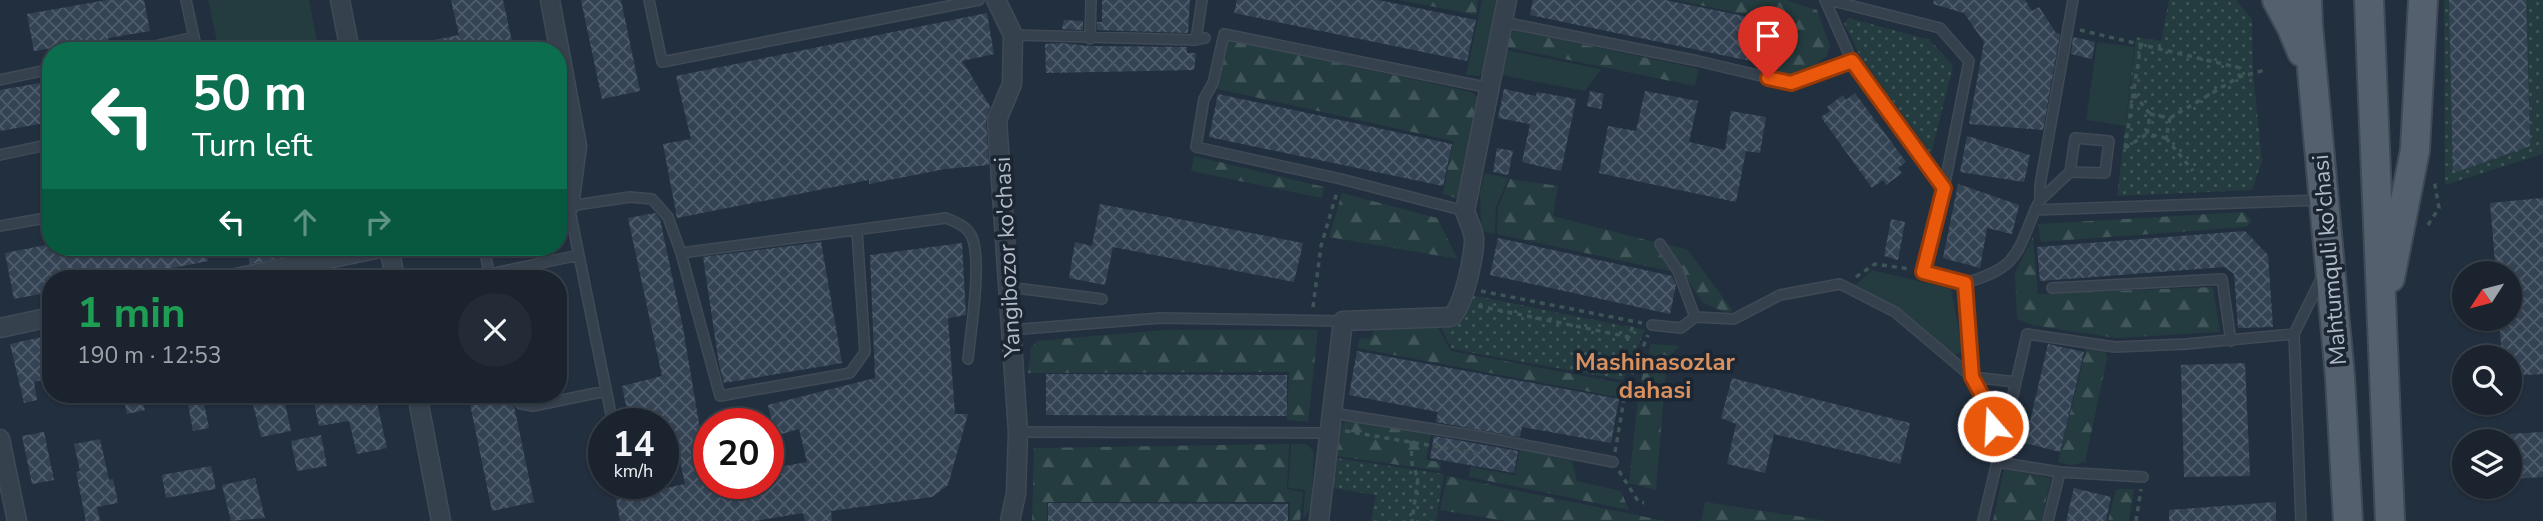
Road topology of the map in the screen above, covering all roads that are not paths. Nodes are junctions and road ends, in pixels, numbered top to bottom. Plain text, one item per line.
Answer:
1 (186, 0) edge
2 (340, 0) edge
3 (550, 0) edge
4 (649, 0) edge
5 (978, 0) edge
6 (996, 0) edge
7 (1091, 0) edge
8 (1202, 0) edge
9 (1507, 0) edge
10 (1827, 0) edge
11 (2073, 0) edge
12 (2277, 0) edge
13 (2307, 0) edge
14 (2368, 0) edge
15 (2423, 0) edge
16 (1503, 22) junction
17 (1013, 35) junction
18 (194, 37) junction
19 (1090, 39) junction
20 (172, 42) edge
21 (195, 42) edge
22 (348, 42) edge
23 (557, 42) edge
24 (1852, 61) junction
25 (42, 71) edge
26 (0, 80) edge
27 (1490, 88) junction
28 (2314, 91) junction
29 (567, 97) edge
30 (42, 146) edge
31 (0, 155) edge
32 (2070, 172) junction
33 (1944, 188) junction
34 (567, 194) edge
35 (2324, 199) junction
36 (2040, 200) junction
37 (567, 208) edge
38 (2035, 210) junction
39 (1465, 211) junction
40 (567, 217) edge
41 (42, 219) edge
42 (0, 226) edge
43 (857, 230) junction
44 (1660, 244) dead end
45 (681, 253) junction
46 (579, 255) junction
47 (351, 256) edge
48 (2330, 261) junction
49 (295, 270) edge
50 (515, 270) edge
51 (1965, 283) junction
52 (1008, 287) junction
53 (2052, 288) dead end
54 (1102, 299) dead end
55 (1695, 317) junction
56 (42, 319) edge
57 (1343, 321) junction
58 (2380, 325) junction
59 (1653, 326) road end
60 (0, 328) edge
61 (1010, 330) junction
62 (2294, 334) junction
63 (2231, 341) junction
64 (968, 359) dead end
65 (1972, 377) junction
66 (2016, 382) junction
67 (607, 391) junction
68 (567, 399) edge
69 (419, 403) edge
70 (520, 403) edge
71 (548, 403) edge
72 (610, 408) edge
73 (1330, 425) junction
74 (1018, 432) junction
75 (0, 439) edge
76 (1613, 462) road end
77 (1997, 462) junction
78 (2060, 472) junction
79 (2143, 477) road end
80 (17, 521) edge
81 (440, 521) edge
82 (1010, 521) edge
83 (1320, 521) edge
84 (1983, 521) edge
85 (2048, 521) edge
86 (2301, 521) edge
87 (2348, 521) edge
88 (2390, 521) edge

1 - 18 lane
2 - 22 street
3 - 23 street
4 - 5 lane
6 - 17 street, Yangibozor ko'chasi
7 - 19 lane
8 - 19 lane
9 - 16 street
10 - 24 lane
10 - 33 lane
11 - 36 lane
12 - 28 main road
13 - 28 main road, Mahtumquli ko'chasi
14 - 58 main road, Mahtumquli ko'chasi
15 - 58 main road
16 - 24 lane
16 - 27 street
17 - 19 lane
17 - 52 street, Yangibozor ko'chasi
18 - 20 lane
18 - 21 lane
24 - 33 lane
25 - 26 lane
27 - 39 street
27 - 39 lane
28 - 35 main road, Mahtumquli ko'chasi
29 - 34 street
30 - 31 lane
32 - 32 lane
32 - 36 lane
33 - 51 lane
35 - 38 lane
35 - 48 main road, Mahtumquli ko'chasi
36 - 38 lane
37 - 45 lane
38 - 51 lane
39 - 57 street
40 - 46 lane
41 - 42 lane
43 - 45 lane
43 - 45 lane
43 - 64 lane
44 - 55 lane
46 - 50 lane
46 - 67 lane
47 - 49 street
48 - 62 lane
48 - 87 main road, Mahtumquli ko'chasi
51 - 65 lane
52 - 54 lane
52 - 61 street, Yangibozor ko'chasi
53 - 63 lane
55 - 59 lane
55 - 65 lane
56 - 60 street
57 - 61 lane
57 - 73 street
58 - 88 main road, Mahtumquli ko'chasi
61 - 74 street, Yangibozor ko'chasi
62 - 63 lane
62 - 86 lane
63 - 66 lane
65 - 66 lane
65 - 77 lane
66 - 77 lane
67 - 68 lane
67 - 72 lane
69 - 81 street
70 - 71 lane
73 - 74 lane
73 - 76 lane
73 - 83 street
74 - 82 street, Yangibozor ko'chasi
75 - 80 street
77 - 78 lane
77 - 84 lane
78 - 79 lane
78 - 85 lane

